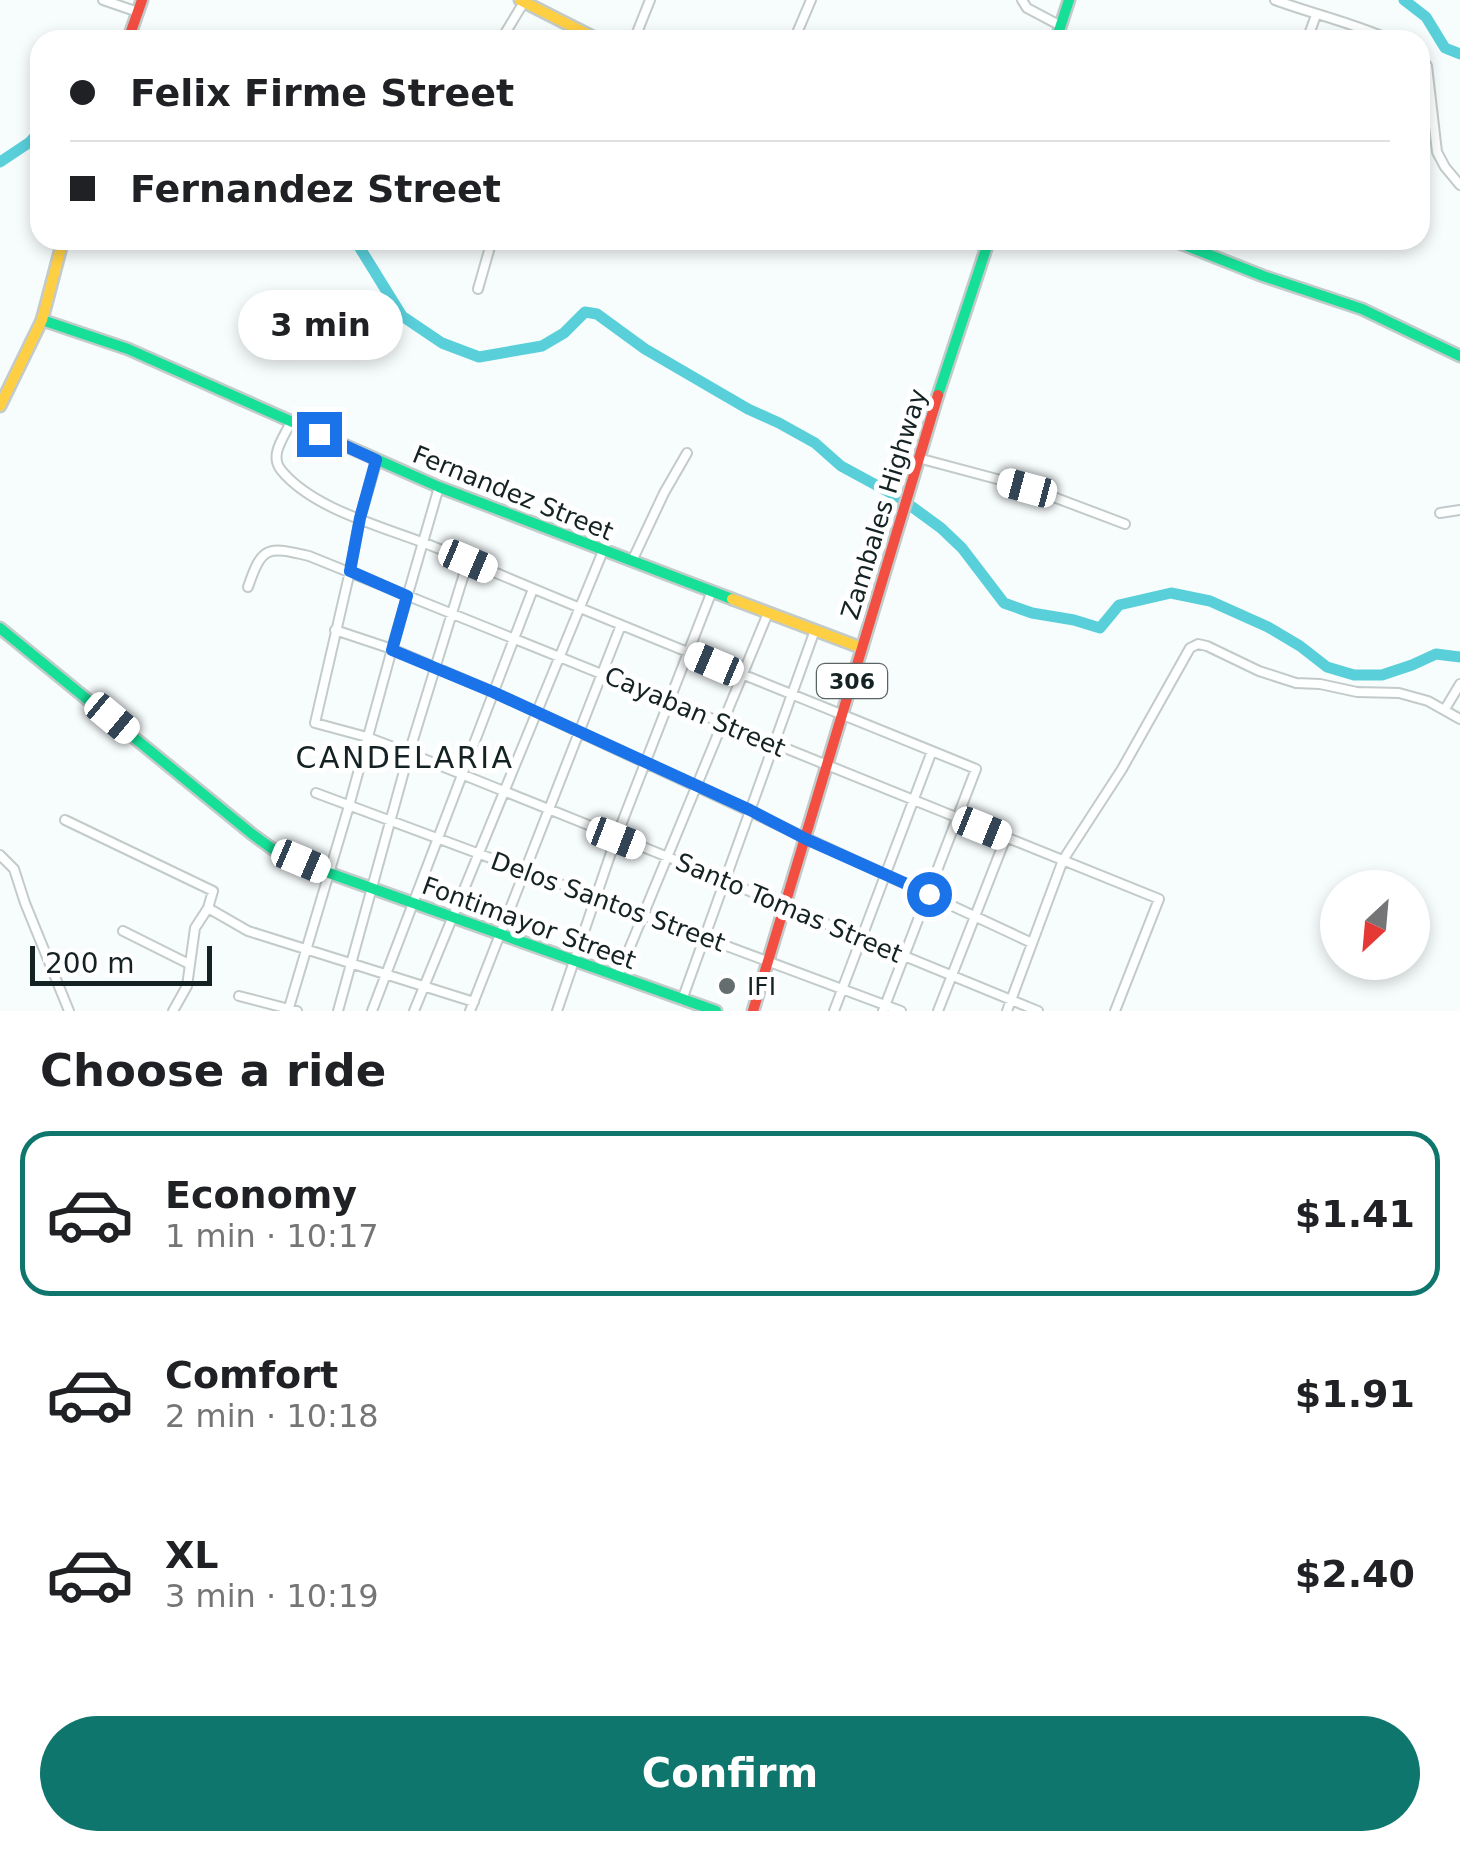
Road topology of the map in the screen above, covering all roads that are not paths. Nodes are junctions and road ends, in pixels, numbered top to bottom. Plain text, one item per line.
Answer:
1 (103, 0) edge
2 (650, 0) edge
3 (810, 0) edge
4 (1022, 0) edge
5 (1069, 0) edge
6 (1275, 0) edge
7 (522, 1) edge
8 (140, 6) edge
9 (1316, 15) junction
10 (571, 26) junction
11 (1061, 26) junction
12 (132, 30) edge
13 (506, 30) edge
14 (570, 30) edge
15 (579, 30) edge
16 (638, 30) edge
17 (798, 30) edge
18 (1060, 30) edge
19 (1311, 30) edge
20 (1368, 30) edge
21 (1430, 92) edge
22 (1460, 185) edge
23 (60, 250) edge
24 (489, 250) edge
25 (986, 250) edge
26 (1197, 250) edge
27 (478, 289) dead end
28 (42, 320) junction
29 (1460, 356) edge
30 (4, 388) edge
31 (0, 406) edge
32 (290, 422) junction
33 (687, 453) dead end
34 (918, 458) junction
35 (376, 460) junction
36 (439, 487) junction
37 (1460, 510) edge
38 (1440, 514) dead end
39 (360, 518) junction
40 (1124, 524) dead end
41 (424, 542) junction
42 (603, 551) junction
43 (468, 561) junction
44 (632, 562) junction
45 (350, 571) junction
46 (248, 587) dead end
47 (533, 589) junction
48 (712, 591) junction
49 (407, 596) junction
50 (580, 608) junction
51 (768, 613) junction
52 (451, 614) junction
53 (621, 625) junction
54 (0, 628) edge
55 (336, 630) junction
56 (815, 630) junction
57 (514, 638) junction
58 (862, 648) junction
59 (392, 650) junction
60 (687, 652) junction
61 (560, 656) junction
62 (435, 667) junction
63 (601, 672) junction
64 (742, 675) junction
65 (1460, 684) edge
66 (493, 692) junction
67 (792, 695) junction
68 (668, 700) junction
69 (1445, 709) junction
70 (537, 714) junction
71 (842, 716) junction
72 (1460, 719) edge
73 (722, 724) junction
74 (578, 733) junction
75 (368, 737) junction
76 (774, 744) junction
77 (932, 751) junction
78 (409, 753) junction
79 (645, 764) junction
80 (827, 766) junction
81 (462, 775) junction
82 (696, 787) junction
83 (505, 792) junction
84 (316, 793) dead end
85 (914, 800) junction
86 (350, 806) junction
87 (548, 810) junction
88 (750, 810) junction
89 (958, 818) junction
90 (65, 820) dead end
91 (391, 821) junction
92 (616, 838) junction
93 (1006, 838) junction
94 (438, 839) junction
95 (806, 839) junction
96 (478, 854) junction
97 (0, 855) edge
98 (666, 857) junction
99 (1064, 860) junction
100 (523, 871) junction
101 (328, 873) junction
102 (886, 874) junction
103 (725, 880) junction
104 (371, 888) junction
105 (929, 894) junction
106 (596, 897) junction
107 (413, 904) junction
108 (785, 907) junction
109 (208, 908) junction
110 (642, 914) junction
111 (976, 916) junction
112 (452, 918) junction
113 (124, 930) dead end
114 (499, 935) junction
115 (705, 937) junction
116 (862, 939) junction
117 (1032, 943) junction
118 (306, 949) junction
119 (905, 957) junction
120 (768, 961) junction
121 (576, 962) junction
122 (189, 964) junction
123 (352, 964) junction
124 (386, 974) junction
125 (618, 976) junction
126 (952, 977) junction
127 (424, 986) junction
128 (842, 989) junction
129 (239, 996) dead end
130 (682, 1000) junction
131 (1010, 1001) junction
132 (472, 1008) edge
133 (884, 1008) edge
134 (291, 1010) edge
135 (69, 1011) edge
136 (173, 1011) edge
137 (338, 1011) edge
138 (372, 1011) edge
139 (414, 1011) edge
140 (557, 1011) edge
141 (716, 1011) edge
142 (752, 1011) edge
143 (834, 1011) edge
144 (901, 1011) edge
145 (938, 1011) edge
146 (1007, 1011) edge
147 (1038, 1011) edge
148 (1115, 1011) edge

1 - 8 street
2 - 16 street
3 - 17 street
4 - 11 street
5 - 11 street
6 - 9 street
7 - 10 street
7 - 13 street
8 - 12 street
9 - 19 street
9 - 20 street
10 - 14 street
10 - 15 street
11 - 18 street
21 - 22 street
23 - 28 street
24 - 27 street
25 - 34 street, Zambales Highway / 306
26 - 29 street
28 - 30 street
28 - 32 street, Fernandez Street
30 - 31 street
32 - 35 street, Fernandez Street
32 - 39 street
33 - 44 street
34 - 40 street
34 - 58 street, Zambales Highway / 306
35 - 36 street, Fernandez Street
35 - 39 street
36 - 41 street
36 - 42 street, Fernandez Street
37 - 38 street
39 - 41 street
39 - 45 street
41 - 43 street
41 - 49 street
42 - 44 street, Fernandez Street
42 - 50 street
43 - 47 street
43 - 52 street
44 - 48 street, Fernandez Street
45 - 46 street, Cayaban Street
45 - 49 street, Cayaban Street
45 - 55 street
47 - 50 street
47 - 57 street
48 - 51 street, Fernandez Street
48 - 60 street
49 - 52 street, Cayaban Street
49 - 59 street
50 - 53 street
50 - 61 street
51 - 56 street, Fernandez Street
51 - 64 street
52 - 57 street, Cayaban Street
52 - 62 street
53 - 60 street
53 - 63 street
54 - 101 street, Fontimayor Street
55 - 59 street
55 - 75 street, Santo Tomas Street
56 - 58 street, Fernandez Street
56 - 67 street
57 - 61 street, Cayaban Street
57 - 66 street
58 - 71 street, Zambales Highway / 306
59 - 62 street
59 - 75 street
60 - 64 street
60 - 68 street
61 - 63 street, Cayaban Street
61 - 70 street
62 - 66 street
62 - 78 street
63 - 68 street, Cayaban Street
63 - 74 street
64 - 67 street
64 - 73 street
65 - 69 street
66 - 70 street
66 - 81 street
67 - 71 street
67 - 76 street
68 - 73 street, Cayaban Street
68 - 79 street
69 - 72 street
69 - 99 street
70 - 74 street
70 - 83 street
71 - 77 street
71 - 80 street, Zambales Highway / 306
73 - 76 street, Cayaban Street
73 - 82 street
74 - 79 street
74 - 87 street
75 - 78 street, Santo Tomas Street
75 - 86 street
76 - 80 street, Cayaban Street
76 - 88 street
77 - 85 street
77 - 89 street
78 - 81 street, Santo Tomas Street
78 - 91 street
79 - 82 street
79 - 92 street
80 - 85 street, Cayaban Street
80 - 95 street, Zambales Highway / 306
81 - 83 street, Santo Tomas Street
81 - 94 street
82 - 88 street
82 - 98 street
83 - 87 street, Santo Tomas Street
83 - 96 street
84 - 86 street, Delos Santos Street
85 - 89 street, Cayaban Street
85 - 102 street
86 - 91 street, Delos Santos Street
86 - 101 street
87 - 92 street, Santo Tomas Street
87 - 100 street
88 - 95 street
88 - 103 street
89 - 93 street, Cayaban Street
89 - 105 street
90 - 109 street
91 - 94 street, Delos Santos Street
91 - 104 street
92 - 98 street, Santo Tomas Street
92 - 106 street
93 - 99 street, Cayaban Street
93 - 111 street
94 - 96 street, Delos Santos Street
94 - 107 street
95 - 102 street
95 - 108 street, Zambales Highway / 306
96 - 100 street, Delos Santos Street
96 - 112 street
97 - 135 street
98 - 103 street, Santo Tomas Street
98 - 110 street
99 - 117 street
99 - 148 street, Cayaban Street
100 - 106 street, Delos Santos Street
100 - 114 street
101 - 104 street, Fontimayor Street
101 - 118 street
102 - 105 street
102 - 116 street
103 - 108 street, Santo Tomas Street
103 - 115 street
104 - 107 street, Fontimayor Street
104 - 123 street
105 - 111 street
105 - 119 street
106 - 110 street, Delos Santos Street
106 - 121 street
107 - 112 street, Fontimayor Street
107 - 124 street
108 - 116 street, Santo Tomas Street
108 - 120 street, Zambales Highway / 306
109 - 118 street
109 - 122 street
110 - 115 street, Delos Santos Street
110 - 125 street
111 - 117 street
111 - 126 street
112 - 114 street, Fontimayor Street
112 - 127 street
113 - 122 street
114 - 121 street, Fontimayor Street
114 - 132 street
115 - 120 street, Delos Santos Street
115 - 130 street
116 - 119 street, Santo Tomas Street
116 - 128 street
117 - 131 street
118 - 123 street
118 - 134 street
119 - 126 street, Santo Tomas Street
119 - 133 street
120 - 128 street, Delos Santos Street
120 - 142 street, Zambales Highway / 306
121 - 125 street, Fontimayor Street
121 - 140 street
122 - 136 street
123 - 124 street
123 - 137 street
124 - 127 street
124 - 138 street
125 - 130 street, Fontimayor Street
126 - 131 street, Santo Tomas Street
126 - 145 street
127 - 132 street
127 - 139 street
128 - 133 street, Delos Santos Street
128 - 143 street
129 - 134 street
130 - 141 street, Fontimayor Street
131 - 146 street
131 - 147 street, Santo Tomas Street
133 - 144 street, Delos Santos Street

